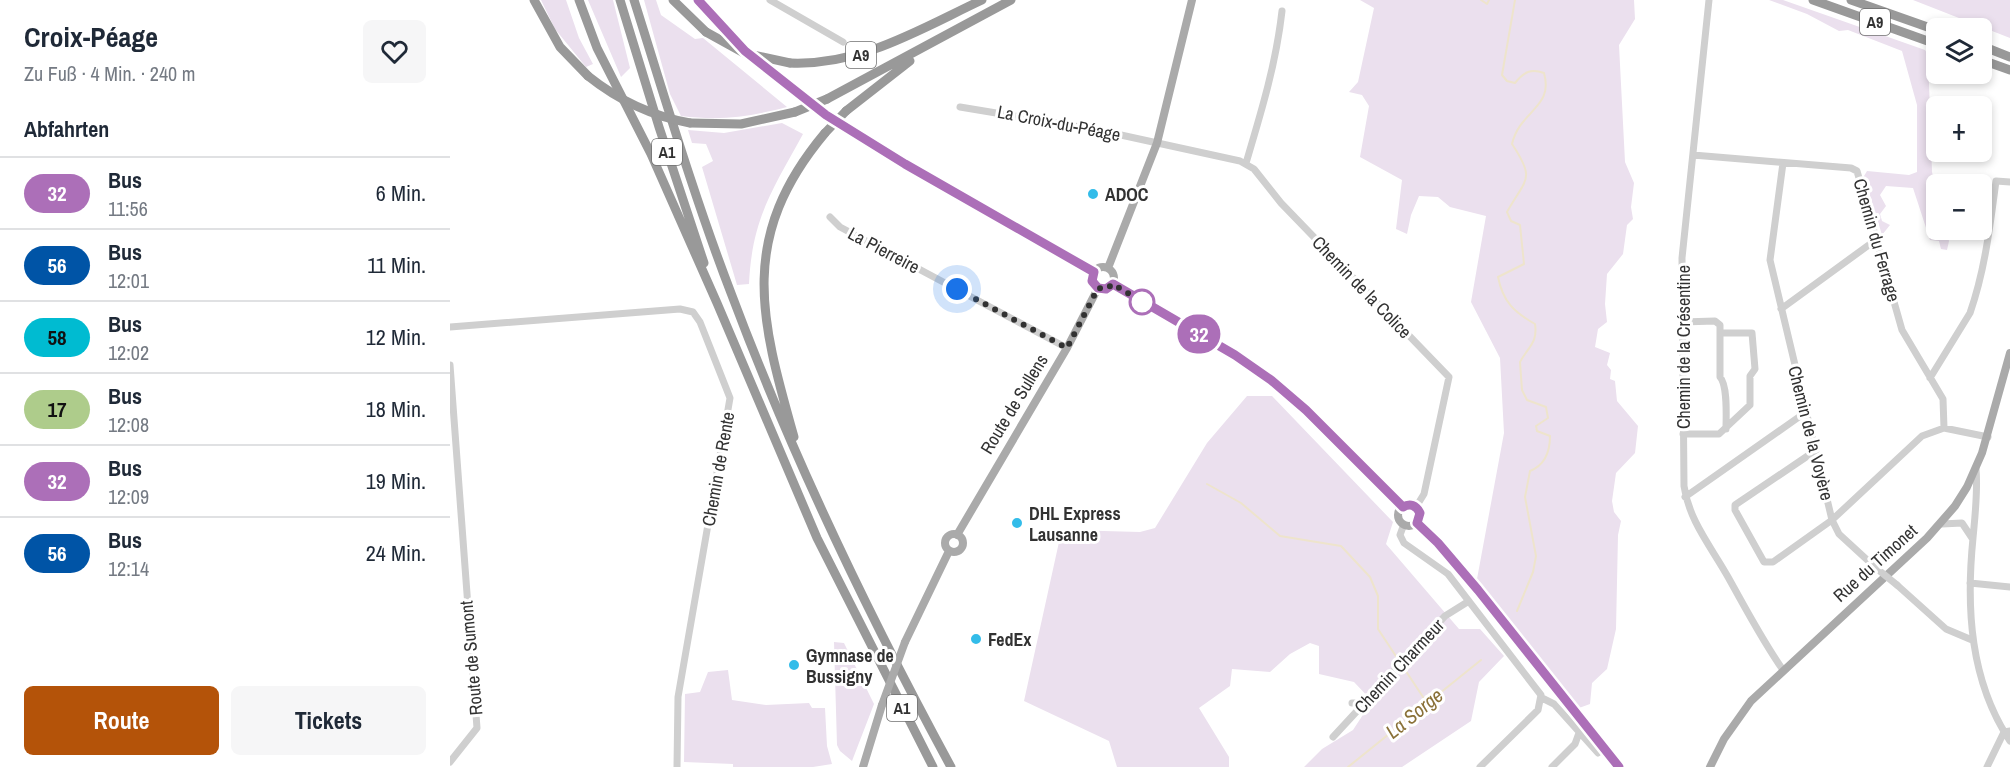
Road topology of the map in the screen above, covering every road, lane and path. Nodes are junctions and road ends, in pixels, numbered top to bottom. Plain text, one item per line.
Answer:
1 (534, 0) edge
2 (579, 0) edge
3 (620, 0) edge
4 (634, 0) edge
5 (673, 0) edge
6 (698, 0) edge
7 (770, 0) edge
8 (982, 0) edge
9 (1011, 0) edge
10 (1192, 0) edge
11 (1709, 0) edge
12 (1813, 0) edge
13 (1851, 0) edge
14 (1282, 11) dead end
15 (1926, 26) edge
16 (951, 32) junction
17 (1926, 40) edge
18 (843, 42) dead end
19 (1992, 50) edge
20 (2010, 57) edge
21 (1992, 64) edge
22 (2010, 70) edge
23 (960, 107) dead end
24 (1157, 143) junction
25 (1693, 155) junction
26 (1782, 163) junction
27 (1246, 164) junction
28 (2010, 182) edge
29 (830, 218) dead end
30 (1877, 239) junction
31 (1108, 268) junction
32 (1094, 272) junction
33 (1113, 284) junction
34 (1098, 288) junction
35 (717, 303) junction
36 (1781, 309) junction
37 (1682, 322) junction
38 (450, 327) edge
39 (1720, 333) junction
40 (1067, 348) junction
41 (2010, 353) edge
42 (450, 365) edge
43 (1930, 378) junction
44 (1806, 412) junction
45 (1944, 428) junction
46 (1726, 429) junction
47 (1683, 434) junction
48 (1988, 437) junction
49 (1815, 454) junction
50 (803, 468) junction
51 (1976, 469) junction
52 (1685, 497) junction
53 (1403, 507) junction
54 (1416, 507) junction
55 (1832, 520) junction
56 (1417, 523) junction
57 (1404, 524) junction
58 (1942, 524) junction
59 (957, 535) junction
60 (1972, 538) junction
61 (949, 550) junction
62 (1970, 583) junction
63 (2010, 587) edge
64 (1469, 600) junction
65 (1972, 640) junction
66 (1783, 670) junction
67 (1542, 698) junction
68 (1352, 703) dead end
69 (1365, 703) junction
70 (2007, 732) edge
71 (1579, 733) junction
72 (1333, 737) dead end
73 (2010, 741) edge
74 (1602, 753) junction
75 (450, 762) edge
76 (677, 767) edge
77 (863, 767) edge
78 (933, 767) edge
79 (951, 767) edge
80 (1480, 767) edge
81 (1552, 767) edge
82 (1617, 767) edge
83 (1710, 767) edge
84 (1987, 767) edge

1 - 16 highway, A9, bridge
2 - 35 highway
3 - 35 highway, A1
4 - 50 highway, A1
5 - 8 highway, A9, bridge
6 - 32 main road
7 - 18 street
9 - 16 highway, A9
10 - 24 main road
11 - 25 street, Chemin de la Crésentine
12 - 17 highway, A9
13 - 15 highway, A9
14 - 27 street
16 - 50 highway, bridge
19 - 20 highway
21 - 22 highway
23 - 24 street, La Croix-du-Péage
24 - 27 street
24 - 31 main road
25 - 26 street, Chemin du Ferrage
25 - 37 street, Chemin de la Crésentine
26 - 30 street, Chemin du Ferrage
26 - 36 street, Chemin de la Voyère
27 - 54 street, Chemin de la Colice
28 - 43 street
29 - 40 street, La Pierreire
30 - 36 street
30 - 43 street, Chemin du Ferrage
31 - 32 main road
31 - 33 main road
32 - 34 main road
33 - 34 main road
33 - 53 main road
34 - 40 main road, Route de Sullens
35 - 78 highway, A1
36 - 44 street, Chemin de la Voyère
37 - 39 street
37 - 47 street, Chemin de la Crésentine
38 - 76 street, Chemin de Rente
39 - 46 street
39 - 46 street
40 - 59 main road, Route de Sullens
41 - 48 main road, Rue du Timonet
42 - 75 street, Route de Sumont
43 - 45 street, Chemin du Ferrage
44 - 49 street, Chemin de la Voyère
44 - 52 street
45 - 48 street
45 - 55 street
46 - 47 street
47 - 52 street, Chemin de la Crésentine
48 - 51 main road, Rue du Timonet
49 - 55 street, Chemin de la Voyère
49 - 55 street
50 - 79 highway, A1
51 - 58 main road, Rue du Timonet
51 - 60 street
52 - 66 street, Chemin de la Crésentine
53 - 54 main road
53 - 57 main road
54 - 56 main road
55 - 65 street, Chemin de la Voyère, bridge
56 - 57 main road
56 - 74 main road
57 - 64 street
58 - 60 street
58 - 66 main road, Rue du Timonet
59 - 61 main road
59 - 61 main road
60 - 62 street
61 - 77 main road, bridge
62 - 63 street
62 - 65 street
64 - 67 street
64 - 69 street, Chemin Charmeur
65 - 70 street
66 - 83 main road, Rue du Timonet
67 - 71 street
67 - 80 street
68 - 69 street
69 - 72 street, Chemin Charmeur
70 - 73 street
70 - 84 street
71 - 74 street
71 - 81 street
74 - 82 main road

